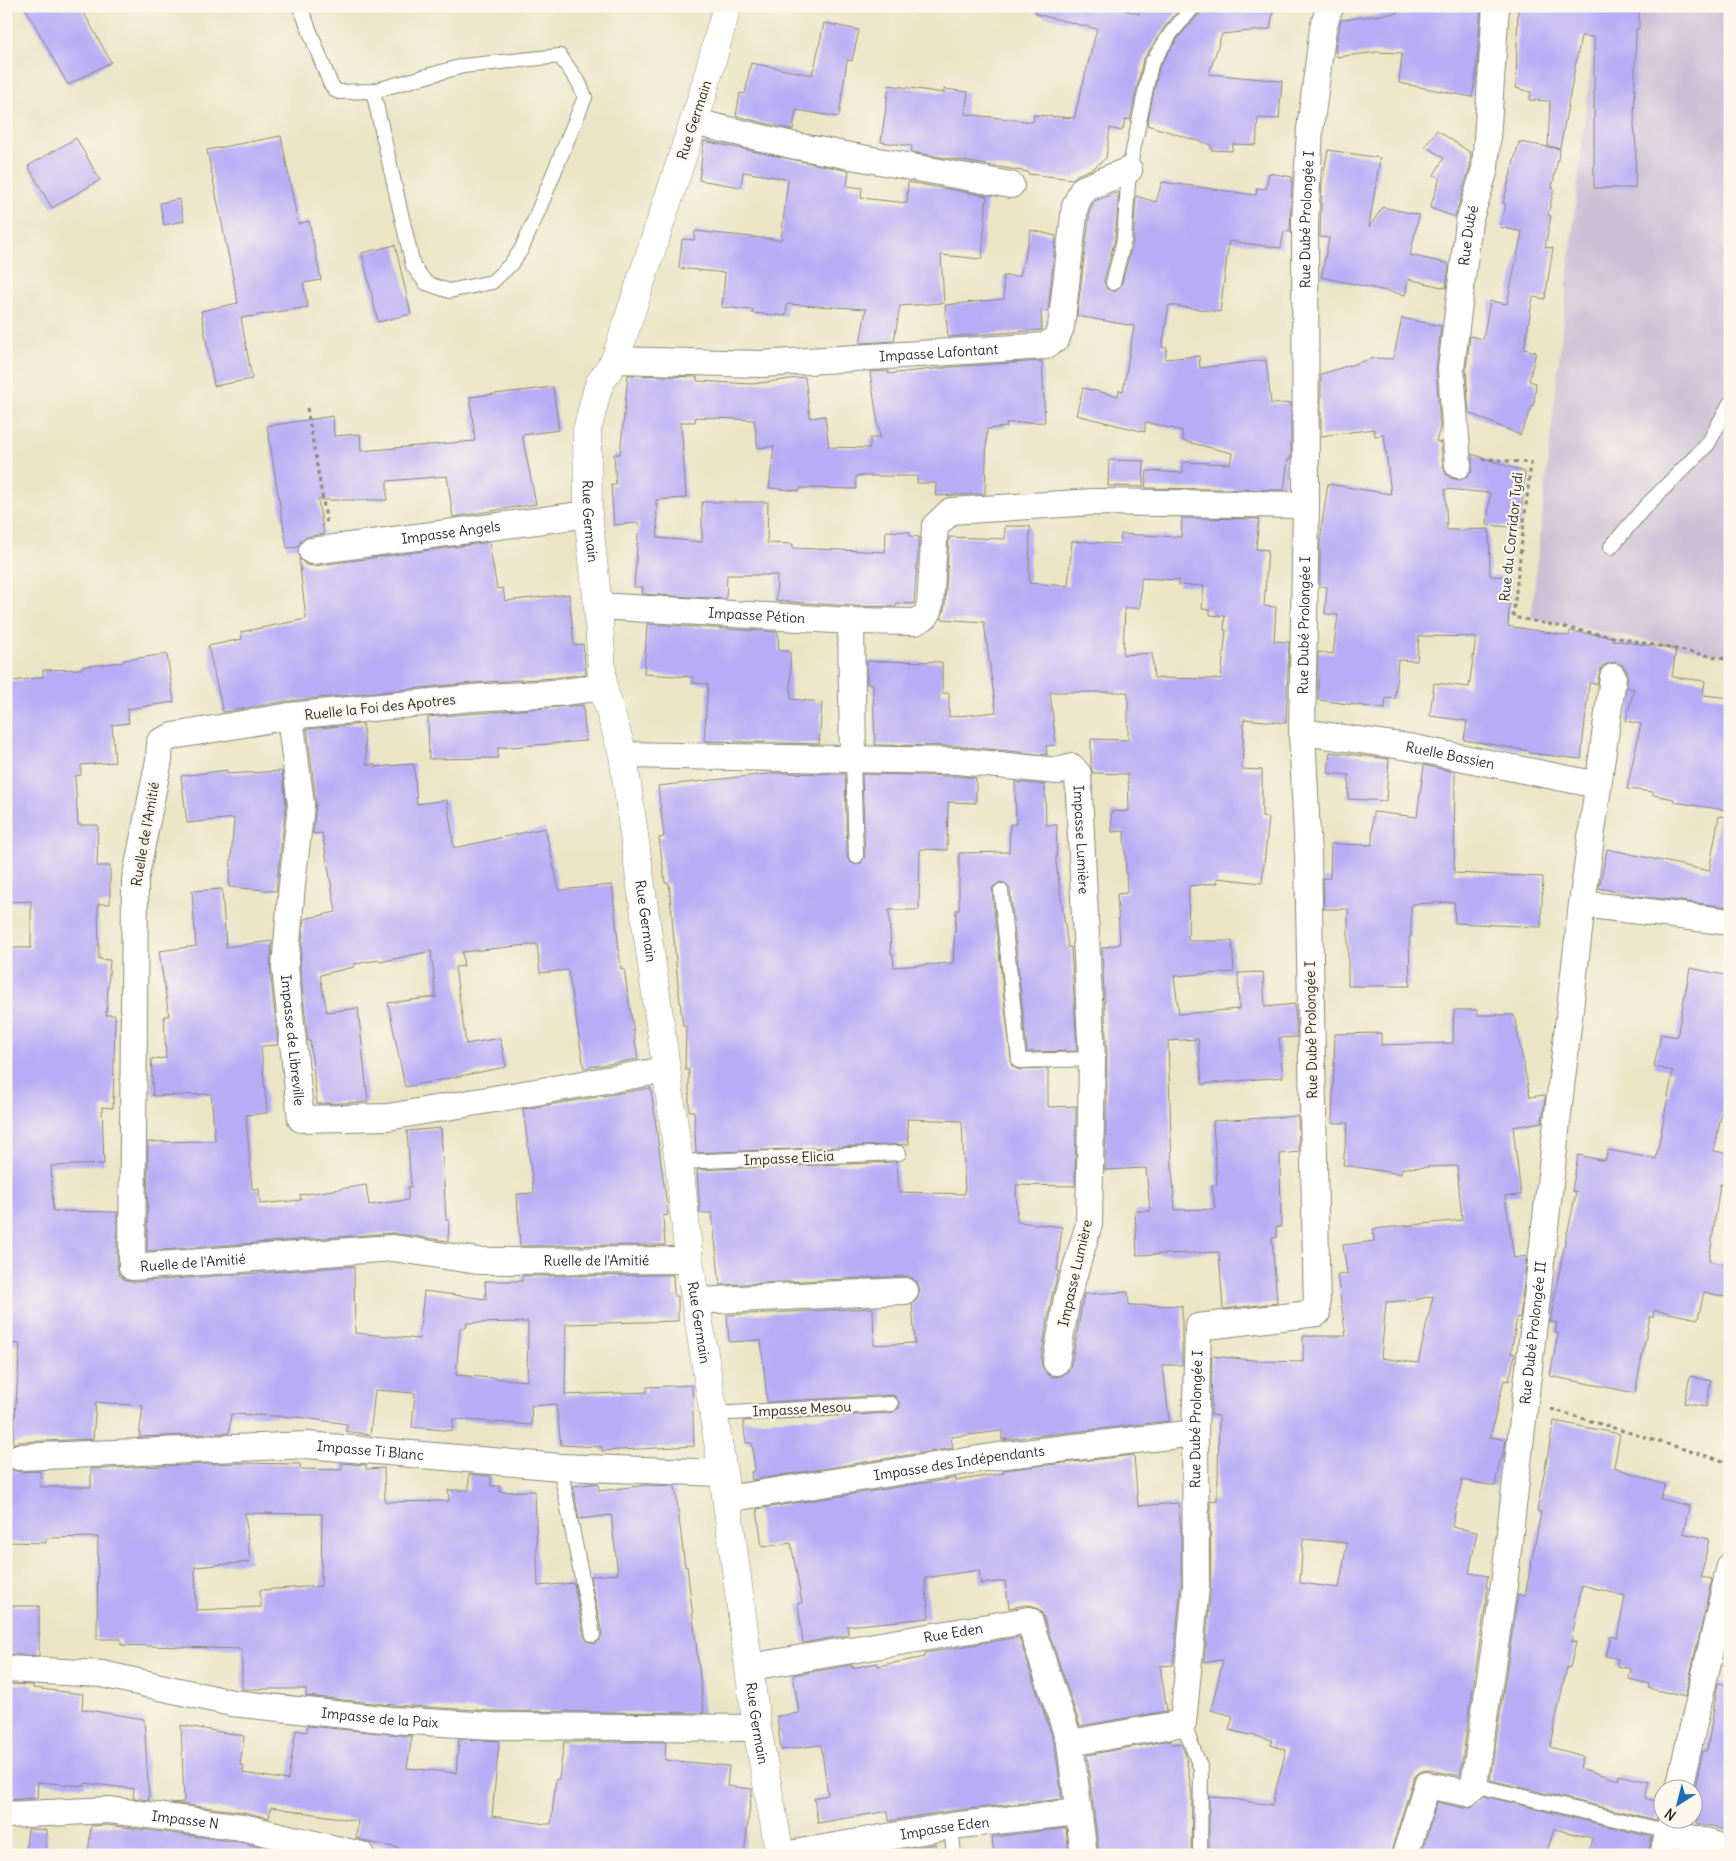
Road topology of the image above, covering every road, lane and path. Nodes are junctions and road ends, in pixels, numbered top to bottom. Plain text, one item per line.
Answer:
1 (300, 6) edge
2 (727, 6) edge
3 (1194, 6) edge
4 (1332, 6) edge
5 (1496, 6) edge
6 (373, 91) junction
7 (694, 122) junction
8 (1129, 170) junction
9 (1011, 185) dead end
10 (1113, 283) dead end
11 (614, 360) junction
12 (1730, 403) edge
13 (307, 408) dead end
14 (1458, 465) joint
15 (1306, 505) junction
16 (588, 514) junction
17 (1610, 547) dead end
18 (322, 549) joint
19 (598, 606) junction
20 (851, 620) junction
21 (1730, 660) edge
22 (1613, 676) dead end
23 (603, 687) junction
24 (290, 716) junction
25 (1302, 732) junction
26 (160, 742) joint
27 (623, 756) junction
28 (853, 760) junction
29 (1598, 785) junction
30 (856, 856) dead end
31 (1001, 892) dead end
32 (1582, 904) junction
33 (1730, 922) edge
34 (1092, 1059) junction
35 (665, 1070) junction
36 (899, 1153) dead end
37 (679, 1162) junction
38 (689, 1260) junction
39 (905, 1291) dead end
40 (696, 1301) junction
41 (1056, 1362) dead end
42 (1524, 1401) junction
43 (891, 1404) dead end
44 (714, 1414) junction
45 (1195, 1433) junction
46 (20, 1457) dead end
47 (1730, 1463) edge
48 (560, 1467) junction
49 (723, 1473) junction
50 (726, 1499) junction
51 (1730, 1566) edge
52 (593, 1635) dead end
53 (750, 1667) junction
54 (6, 1669) edge
55 (1183, 1723) junction
56 (757, 1728) junction
57 (1070, 1743) junction
58 (1681, 1778) edge
59 (1474, 1784) junction
60 (1078, 1812) junction
61 (6, 1815) edge
62 (950, 1826) junction
63 (1668, 1835) edge
64 (1730, 1849) edge
65 (361, 1855) edge
66 (781, 1855) edge
67 (954, 1855) edge
68 (1084, 1855) edge
69 (1200, 1855) edge
70 (1405, 1855) edge

1 - 6 lane
2 - 7 street, Rue Germain
3 - 8 lane
4 - 15 street, Rue Dubé Prolongée I
5 - 14 street, Rue Dubé
6 - 6 lane
7 - 9 street
7 - 11 street, Rue Germain
8 - 10 lane
8 - 11 street, Impasse Lafontant
11 - 16 street, Rue Germain
12 - 17 lane
13 - 18 path
14 - 21 path, Rue du Corridor Tydi
15 - 20 street, Impasse Pétion
15 - 25 street, Rue Dubé Prolongée I
16 - 18 street, Impasse Angels
16 - 19 street, Rue Germain
19 - 20 street, Impasse Pétion
19 - 23 street, Rue Germain
20 - 28 street
22 - 29 street, Rue Dubé Prolongée II
23 - 24 street, Ruelle la Foi des Apotres
23 - 27 street, Rue Germain
24 - 26 street, Ruelle la Foi des Apotres
24 - 35 street, Impasse de Libreville
25 - 29 street, Ruelle Bassien
25 - 45 street, Rue Dubé Prolongée I
26 - 38 street, Ruelle de l'Amitié
27 - 28 street, Impasse Lumière
27 - 35 street, Rue Germain
28 - 30 lane
28 - 34 street, Impasse Lumière
29 - 32 street, Rue Dubé Prolongée II
31 - 34 lane
32 - 33 street
32 - 42 street, Rue Dubé Prolongée II
34 - 41 street, Impasse Lumière
35 - 37 street, Rue Germain
36 - 37 lane, Impasse Elicia
37 - 38 street, Rue Germain
38 - 40 street, Rue Germain
39 - 40 street
40 - 44 street, Rue Germain
42 - 47 path
42 - 59 street, Rue Dubé Prolongée II
43 - 44 lane, Impasse Mesou
44 - 49 street, Rue Germain
45 - 50 street, Impasse des Indépendants
45 - 55 street, Rue Dubé Prolongée I
46 - 48 street, Impasse Ti Blanc
48 - 49 street, Impasse Ti Blanc
48 - 52 lane
49 - 50 street, Rue Germain
50 - 53 street, Rue Germain
51 - 58 street
53 - 56 street, Rue Germain
53 - 57 street, Rue Eden
54 - 56 street, Impasse de la Paix
55 - 57 street
55 - 69 lane
56 - 66 street, Rue Germain
57 - 60 street
59 - 63 lane
59 - 70 street
60 - 62 street, Impasse Eden
60 - 68 street
61 - 65 street, Impasse N
62 - 66 street, Impasse Eden
62 - 67 lane
63 - 64 street

